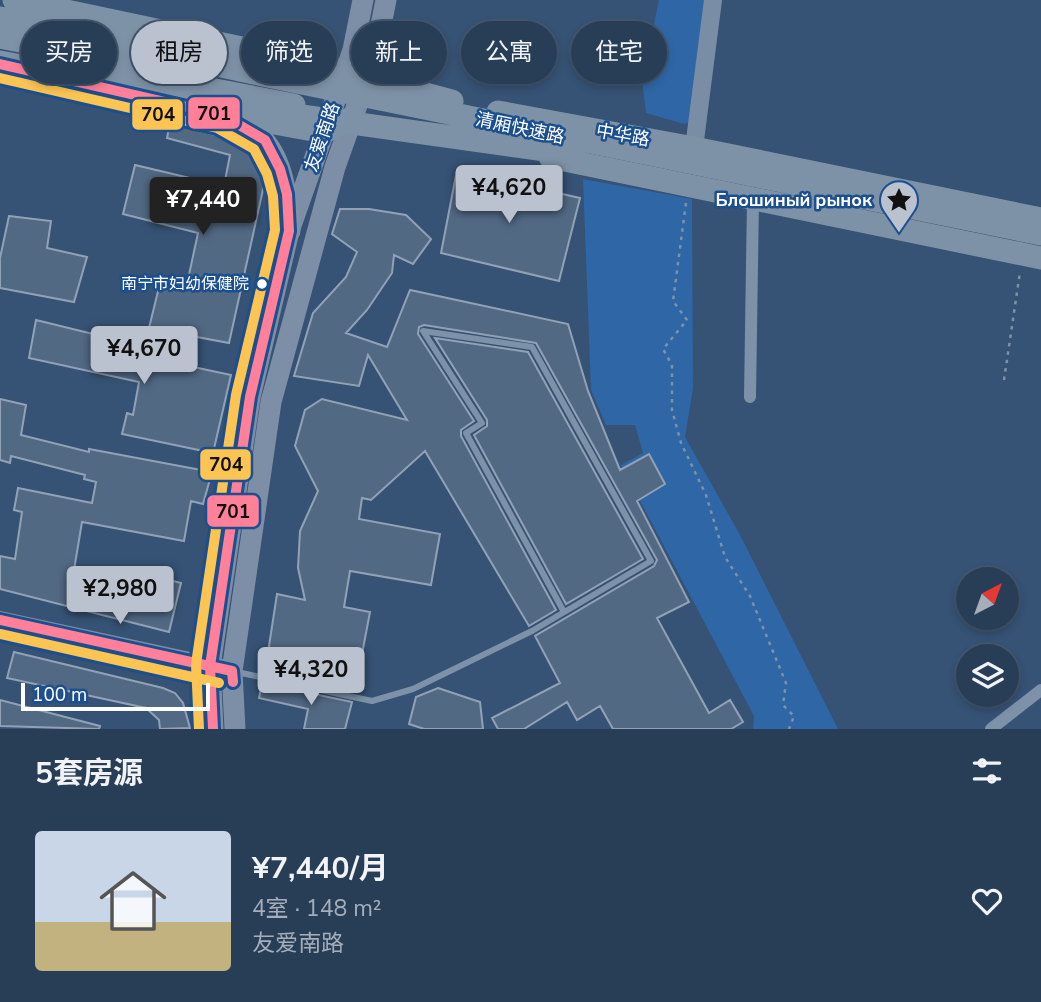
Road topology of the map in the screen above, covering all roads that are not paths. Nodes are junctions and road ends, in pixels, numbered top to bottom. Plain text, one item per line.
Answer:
1 (14, 0) edge
2 (59, 0) edge
3 (363, 0) edge
4 (386, 0) edge
5 (713, 0) edge
6 (0, 7) edge
7 (0, 18) edge
8 (0, 37) edge
9 (0, 48) edge
10 (349, 61) junction
11 (0, 63) edge
12 (352, 86) junction
13 (222, 115) junction
14 (336, 120) junction
15 (694, 148) junction
16 (593, 150) junction
17 (753, 199) junction
18 (1041, 219) edge
19 (289, 231) junction
20 (1041, 234) edge
21 (1035, 254) edge
22 (750, 397) dead end
23 (564, 612) junction
24 (0, 620) edge
25 (210, 666) junction
26 (232, 671) junction
27 (1041, 690) edge
28 (213, 729) edge
29 (235, 729) edge
30 (991, 729) edge

1 - 16 highway, bridge
2 - 10 highway
3 - 10 main road, 友爱南路
4 - 12 main road, 友爱南路
5 - 15 street
6 - 12 highway, 中华路
7 - 16 highway, 清厢快速路, bridge
8 - 16 highway, 清厢快速路, bridge
9 - 14 highway, 中华路
10 - 12 main road, 友爱南路
11 - 13 highway
11 - 16 highway, bridge
12 - 14 main road, 友爱南路
12 - 15 highway, 中华路
13 - 14 highway
13 - 19 highway
14 - 17 highway, 中华路
14 - 19 main road, 友爱南路
14 - 26 main road, 友爱南路
15 - 18 highway, 中华路
16 - 20 highway, 清厢快速路, bridge
16 - 21 highway, 清厢快速路
17 - 21 highway, 中华路
17 - 22 street
19 - 25 main road, 友爱南路
23 - 23 lane
23 - 26 lane
24 - 25 street
25 - 26 street
25 - 28 main road, 友爱南路
26 - 29 main road, 友爱南路
27 - 30 street

